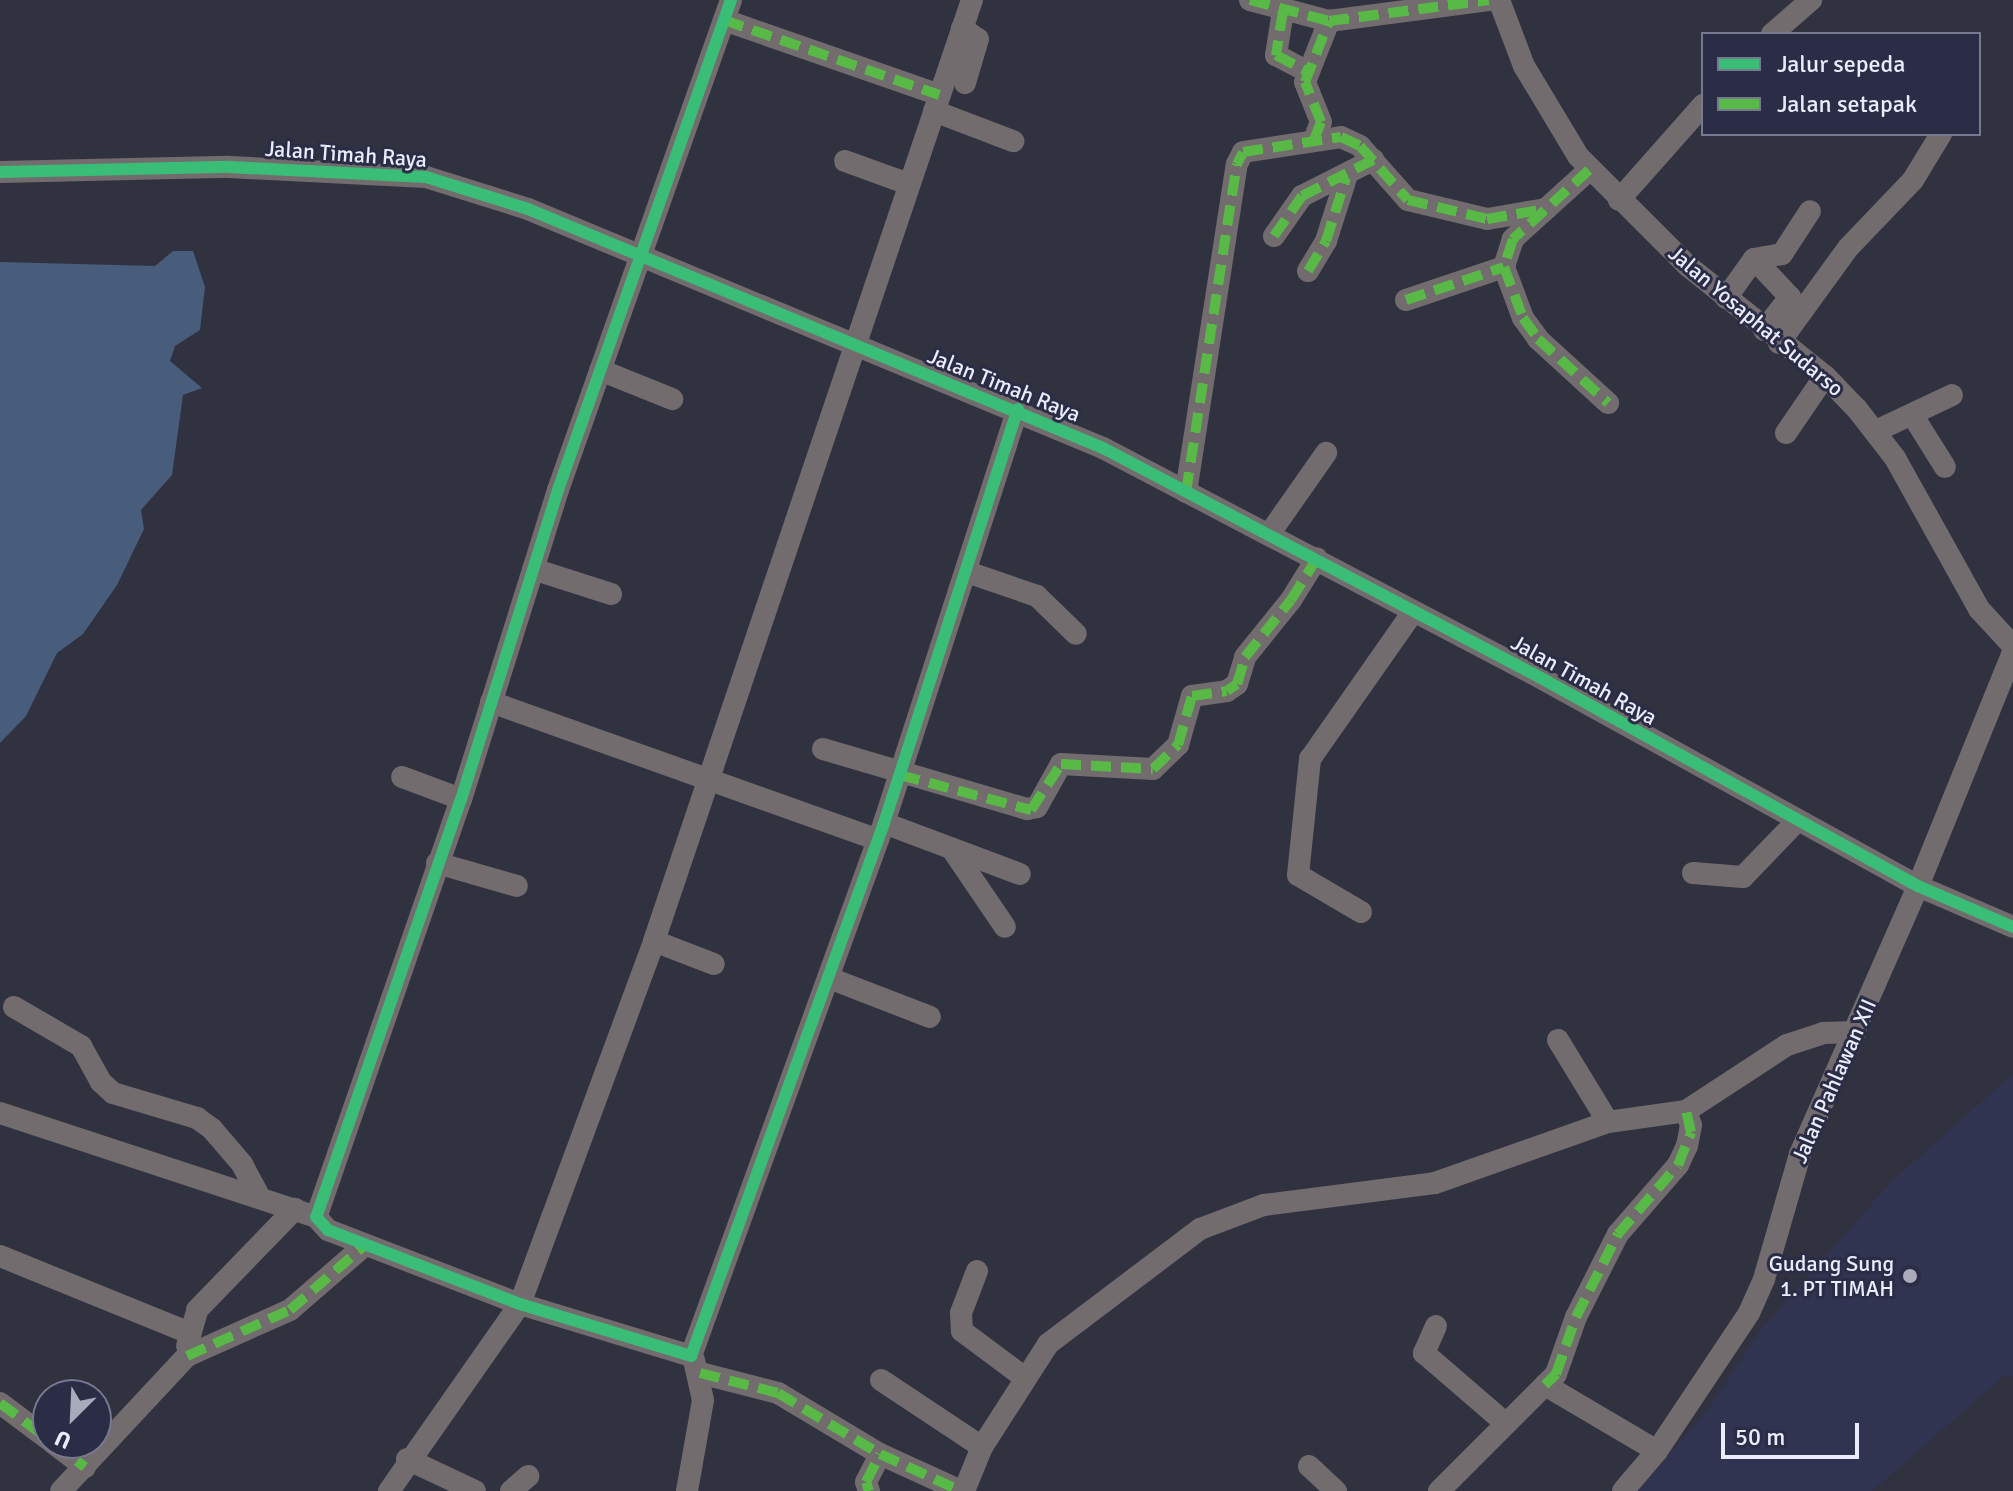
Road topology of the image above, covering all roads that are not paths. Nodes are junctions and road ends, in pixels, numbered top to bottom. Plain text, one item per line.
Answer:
1 (972, 0) edge
2 (1250, 0) edge
3 (1489, 0) edge
4 (1499, 0) edge
5 (1806, 1) edge
6 (728, 10) edge
7 (1283, 11) junction
8 (1329, 21) junction
9 (962, 28) junction
10 (1774, 32) edge
11 (1308, 72) junction
12 (965, 83) dead end
13 (936, 103) junction
14 (1701, 107) edge
15 (1940, 136) edge
16 (1314, 140) junction
17 (1013, 141) dead end
18 (1373, 160) junction
19 (845, 161) dead end
20 (1589, 170) junction
21 (0, 172) edge
22 (1346, 178) junction
23 (909, 184) junction
24 (1619, 200) junction
25 (1546, 209) junction
26 (1810, 211) dead end
27 (1274, 236) dead end
28 (640, 259) junction
29 (1754, 259) junction
30 (1504, 267) junction
31 (1308, 271) dead end
32 (1726, 298) junction
33 (1406, 300) dead end
34 (1772, 337) junction
35 (854, 348) junction
36 (600, 370) junction
37 (1825, 376) junction
38 (1952, 395) dead end
39 (672, 399) dead end
40 (1608, 403) dead end
41 (1018, 409) junction
42 (1913, 416) junction
43 (1876, 431) junction
44 (1786, 433) dead end
45 (1326, 453) dead end
46 (1945, 467) dead end
47 (1186, 492) junction
48 (1270, 533) junction
49 (1317, 558) junction
50 (533, 569) junction
51 (967, 572) junction
52 (611, 594) dead end
53 (1413, 612) junction
54 (1076, 634) dead end
55 (2013, 649) edge
56 (491, 702) junction
57 (823, 749) dead end
58 (900, 775) junction
59 (710, 776) junction
60 (402, 777) dead end
61 (461, 799) junction
62 (1797, 821) junction
63 (881, 832) junction
64 (952, 849) junction
65 (437, 863) junction
66 (1693, 873) dead end
67 (1020, 874) dead end
68 (517, 886) dead end
69 (1918, 886) junction
70 (1361, 912) dead end
71 (1005, 927) dead end
72 (2013, 927) edge
73 (654, 941) junction
74 (714, 964) dead end
75 (829, 978) junction
76 (14, 1007) dead end
77 (930, 1017) dead end
78 (1855, 1032) junction
79 (1558, 1040) dead end
80 (1686, 1111) junction
81 (0, 1113) edge
82 (1608, 1122) junction
83 (258, 1194) junction
84 (306, 1213) junction
85 (364, 1246) junction
86 (0, 1256) edge
87 (977, 1271) dead end
88 (520, 1304) junction
89 (1436, 1326) dead end
90 (187, 1332) junction
91 (187, 1356) junction
92 (696, 1364) junction
93 (1025, 1378) junction
94 (881, 1380) dead end
95 (1545, 1385) junction
96 (0, 1403) edge
97 (1504, 1422) junction
98 (32, 1427) edge
99 (982, 1447) junction
100 (1657, 1451) junction
101 (880, 1454) junction
102 (74, 1459) edge
103 (407, 1459) junction
104 (1309, 1466) dead end
105 (85, 1467) junction
106 (528, 1476) dead end
107 (61, 1491) edge
108 (389, 1491) edge
109 (475, 1491) edge
110 (511, 1491) edge
111 (687, 1491) edge
112 (869, 1491) edge
113 (962, 1491) edge
114 (1336, 1491) edge
115 (1439, 1491) edge
116 (1623, 1491) edge

1 - 9 street
2 - 7 street
3 - 8 street
4 - 20 street, Jalan Yosaphat Sudarso
5 - 10 street
6 - 13 street
6 - 28 street
7 - 8 street
7 - 11 street
8 - 11 street
9 - 12 street
9 - 13 street
11 - 16 street
13 - 17 street
13 - 23 street
14 - 24 street
15 - 34 street
16 - 18 street
16 - 47 street
18 - 22 street
18 - 25 street
19 - 23 street
20 - 24 street, Jalan Yosaphat Sudarso
20 - 25 street
21 - 28 street, Jalan Timah Raya
22 - 27 street
22 - 31 street
23 - 35 street
24 - 32 street, Jalan Yosaphat Sudarso
25 - 30 street
26 - 29 street
28 - 35 street, Jalan Timah Raya
28 - 36 street
29 - 32 street
29 - 34 street
30 - 33 street
30 - 40 street
32 - 34 street, Jalan Yosaphat Sudarso
34 - 37 street, Jalan Yosaphat Sudarso
35 - 41 street, Jalan Timah Raya
35 - 59 street
36 - 39 street
36 - 50 street
37 - 43 street, Jalan Yosaphat Sudarso
37 - 44 street
38 - 42 street
41 - 47 street, Jalan Timah Raya
41 - 51 street
42 - 43 street
42 - 46 street
43 - 55 street, Jalan Yosaphat Sudarso
45 - 48 street
47 - 48 street, Jalan Timah Raya
48 - 49 street, Jalan Timah Raya
49 - 53 street, Jalan Timah Raya
49 - 58 street
50 - 52 street
50 - 56 street
51 - 54 street
51 - 58 street
53 - 62 street, Jalan Timah Raya
53 - 70 street
55 - 69 street, Jalan Pahlawan XII
56 - 59 street
56 - 61 street
57 - 58 street
58 - 63 street
59 - 63 street
59 - 73 street
60 - 61 street
61 - 65 street
62 - 66 street
62 - 69 street, Jalan Timah Raya
63 - 64 street
63 - 75 street
64 - 67 street
64 - 71 street
65 - 68 street
65 - 84 street
69 - 72 street, Jalan Timah Raya
69 - 78 street, Jalan Pahlawan XII
73 - 74 street
73 - 88 street
75 - 77 street
75 - 92 street
76 - 83 street
78 - 80 street
78 - 100 street, Jalan Pahlawan XII
79 - 82 street
80 - 82 street
80 - 95 street
81 - 83 street
82 - 93 street
83 - 84 street
84 - 85 street
84 - 90 street
85 - 88 street
85 - 91 street
86 - 90 street
87 - 93 street
88 - 92 street
88 - 103 street
89 - 97 street
90 - 91 street
91 - 105 street
92 - 101 street
92 - 111 street
93 - 99 street
94 - 99 street
95 - 97 street
95 - 100 street
96 - 98 street
97 - 115 street
99 - 113 street
100 - 116 street, Jalan Pahlawan XII
101 - 112 street
101 - 113 street
102 - 105 street
103 - 108 street
103 - 109 street
104 - 114 street
105 - 107 street
106 - 110 street

